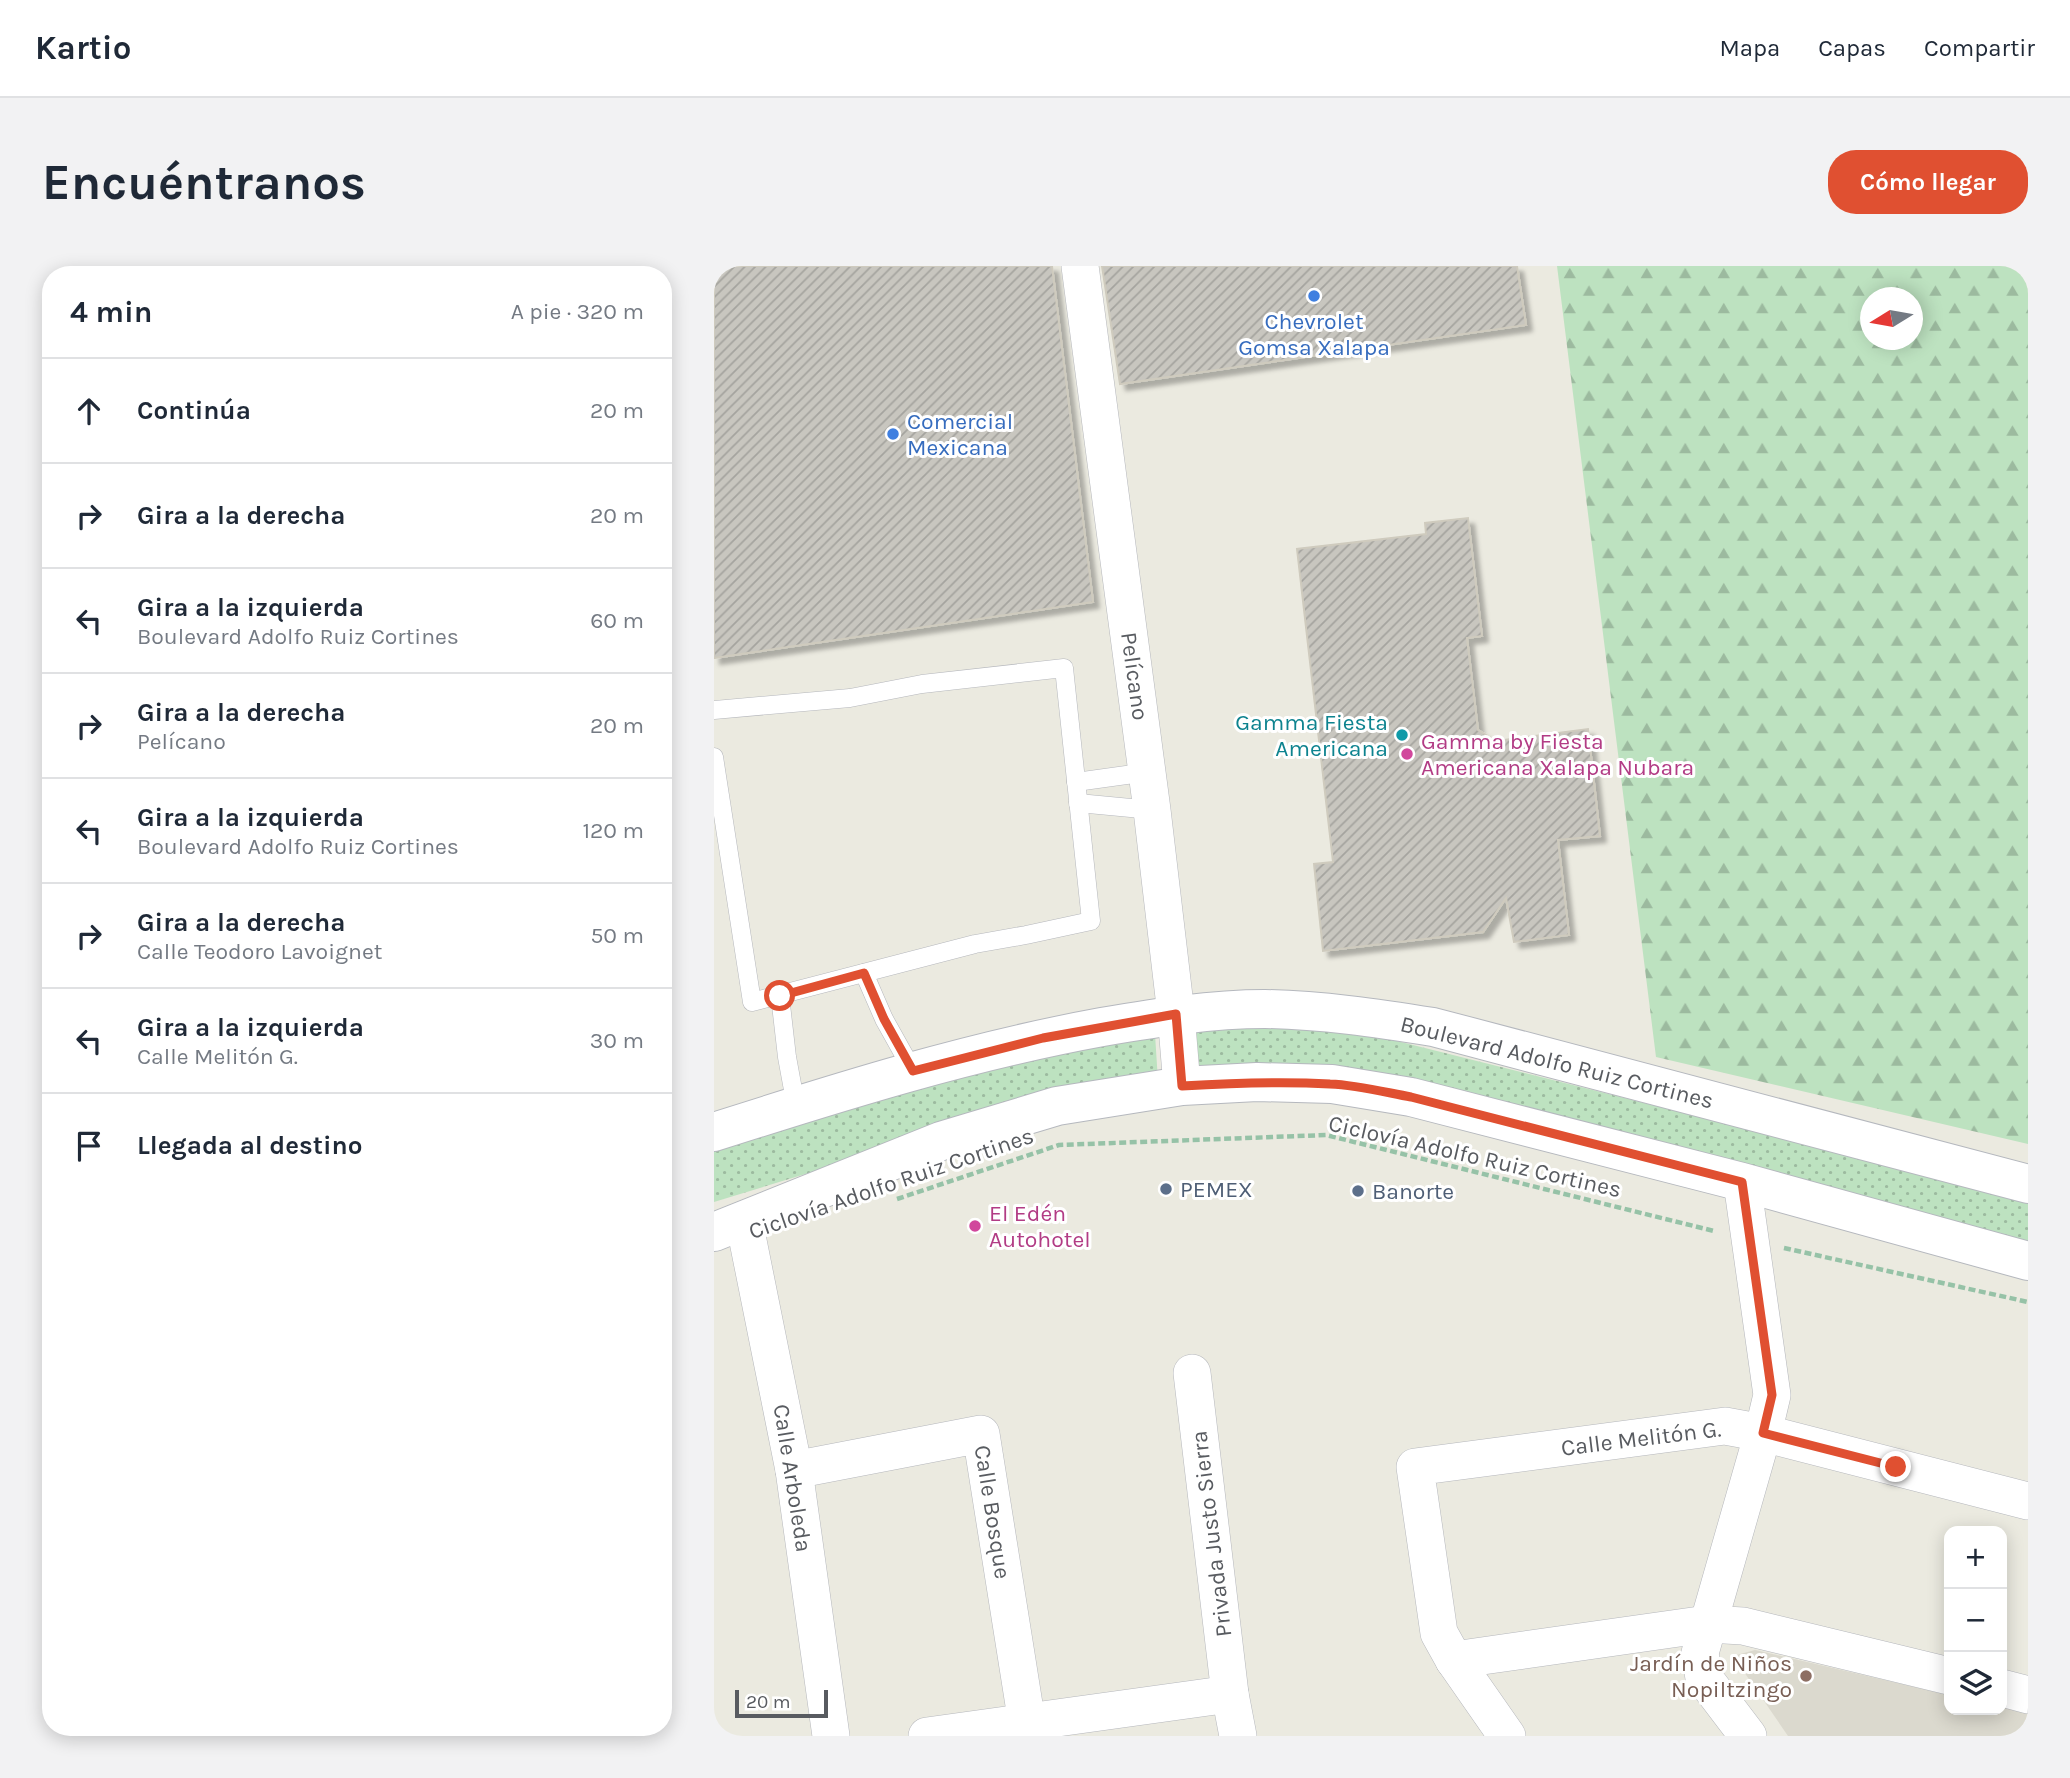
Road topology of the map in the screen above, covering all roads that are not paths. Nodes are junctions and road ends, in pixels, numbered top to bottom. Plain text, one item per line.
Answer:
1 (1080, 266) edge
2 (714, 710) edge
3 (714, 757) edge
4 (1148, 772) junction
5 (1076, 782) junction
6 (1078, 803) junction
7 (1152, 810) junction
8 (864, 973) junction
9 (780, 996) junction
10 (1176, 1014) junction
11 (913, 1071) junction
12 (1182, 1086) junction
13 (796, 1106) junction
14 (714, 1132) edge
15 (1742, 1182) junction
16 (2028, 1184) edge
17 (729, 1226) edge
18 (2028, 1261) edge
19 (1192, 1373) dead end
20 (1763, 1433) junction
21 (794, 1470) junction
22 (2028, 1501) edge
23 (1707, 1624) junction
24 (1454, 1660) junction
25 (1944, 1675) edge
26 (2007, 1689) edge
27 (1230, 1694) junction
28 (2028, 1695) edge
29 (1028, 1730) edge
30 (831, 1736) edge
31 (927, 1736) edge
32 (1238, 1736) edge
33 (1507, 1736) edge
34 (1748, 1736) edge

1 - 4 street, Pelícano
2 - 5 lane
3 - 9 lane
4 - 5 lane
4 - 7 street, Pelícano
5 - 6 lane
6 - 7 lane
6 - 8 lane
7 - 10 street, Pelícano
8 - 9 lane
8 - 11 lane
9 - 13 lane
10 - 11 main road, Boulevard Adolfo Ruiz Cortines
10 - 12 street, Pelícano
10 - 16 main road, Boulevard Adolfo Ruiz Cortines
11 - 13 main road, Boulevard Adolfo Ruiz Cortines
12 - 15 main road
12 - 17 main road
13 - 14 main road, Boulevard Adolfo Ruiz Cortines
15 - 18 main road
15 - 20 street
17 - 21 street, Calle Arboleda
19 - 27 street, Privada Justo Sierra
20 - 22 street, Calle Melitón G.
20 - 23 street
20 - 24 street, Calle Melitón G.
21 - 29 street, Calle Bosque
21 - 30 street, Calle Arboleda
23 - 24 street
23 - 25 street
23 - 34 street
24 - 33 street
26 - 28 street
27 - 29 street
27 - 32 street, Privada Justo Sierra
29 - 31 street

